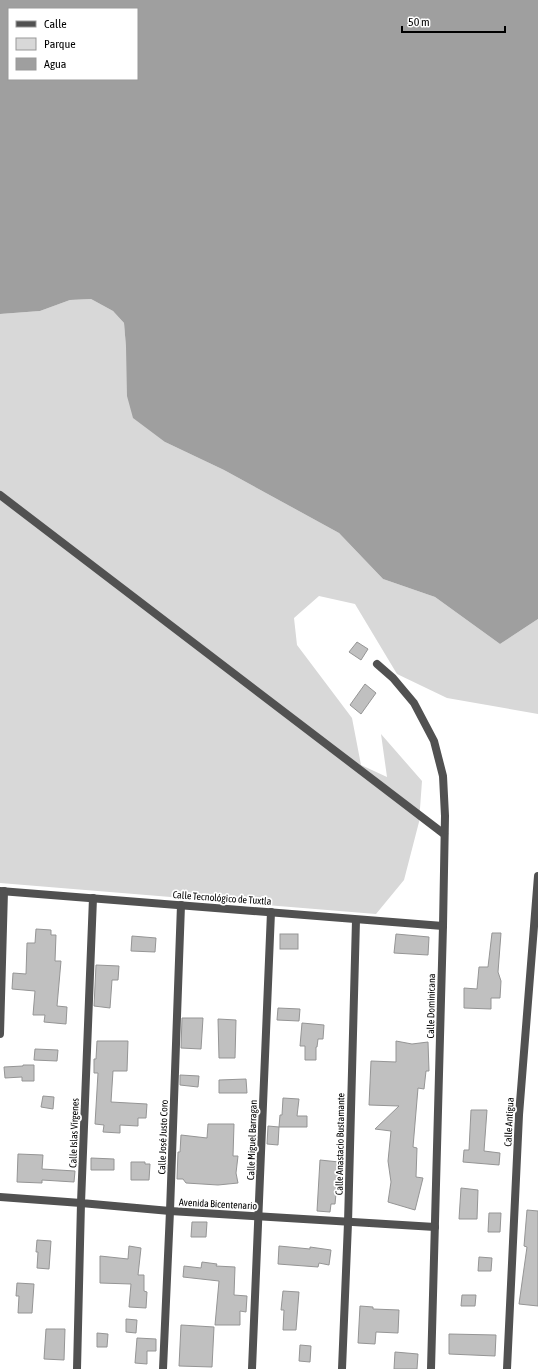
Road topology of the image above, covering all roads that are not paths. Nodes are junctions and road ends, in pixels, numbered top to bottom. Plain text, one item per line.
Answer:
1 (0, 495) edge
2 (377, 664) dead end
3 (444, 834) junction
4 (538, 876) edge
5 (2, 891) edge
6 (93, 898) junction
7 (181, 905) junction
8 (271, 912) junction
9 (356, 920) junction
10 (443, 926) junction
11 (535, 939) edge
12 (0, 1034) edge
13 (0, 1197) edge
14 (81, 1203) junction
15 (170, 1211) junction
16 (259, 1216) junction
17 (348, 1223) junction
18 (435, 1227) junction
19 (77, 1369) edge
20 (162, 1369) edge
21 (252, 1369) edge
22 (342, 1369) edge
23 (431, 1369) edge
24 (507, 1369) edge

1 - 3 street
2 - 3 street, Calle Dominicana
3 - 10 street, Calle Dominicana
4 - 11 street, Calle Antigua
5 - 6 street, Calle Tecnológico de Tuxtla
5 - 12 street
6 - 7 street, Calle Tecnológico de Tuxtla
6 - 14 street, Calle Islas Vírgenes
7 - 8 street, Calle Tecnológico de Tuxtla
7 - 15 street, Calle José Justo Coro
8 - 9 street, Calle Tecnológico de Tuxtla
8 - 16 street, Calle Miguel Barragan
9 - 10 street, Calle Tecnológico de Tuxtla
9 - 17 street, Calle Anastacio Bustamante
10 - 18 street, Calle Dominicana
11 - 24 street, Calle Antigua
13 - 14 street, Avenida Bicentenario
14 - 15 street, Avenida Bicentenario
14 - 19 street, Calle Islas Vírgenes
15 - 16 street, Avenida Bicentenario
15 - 20 street, Calle José Justo Coro
16 - 17 street, Avenida Bicentenario
16 - 21 street, Calle Miguel Barragan
17 - 18 street, Avenida Bicentenario
17 - 22 street, Calle Anastacio Bustamante
18 - 23 street, Calle Dominicana

